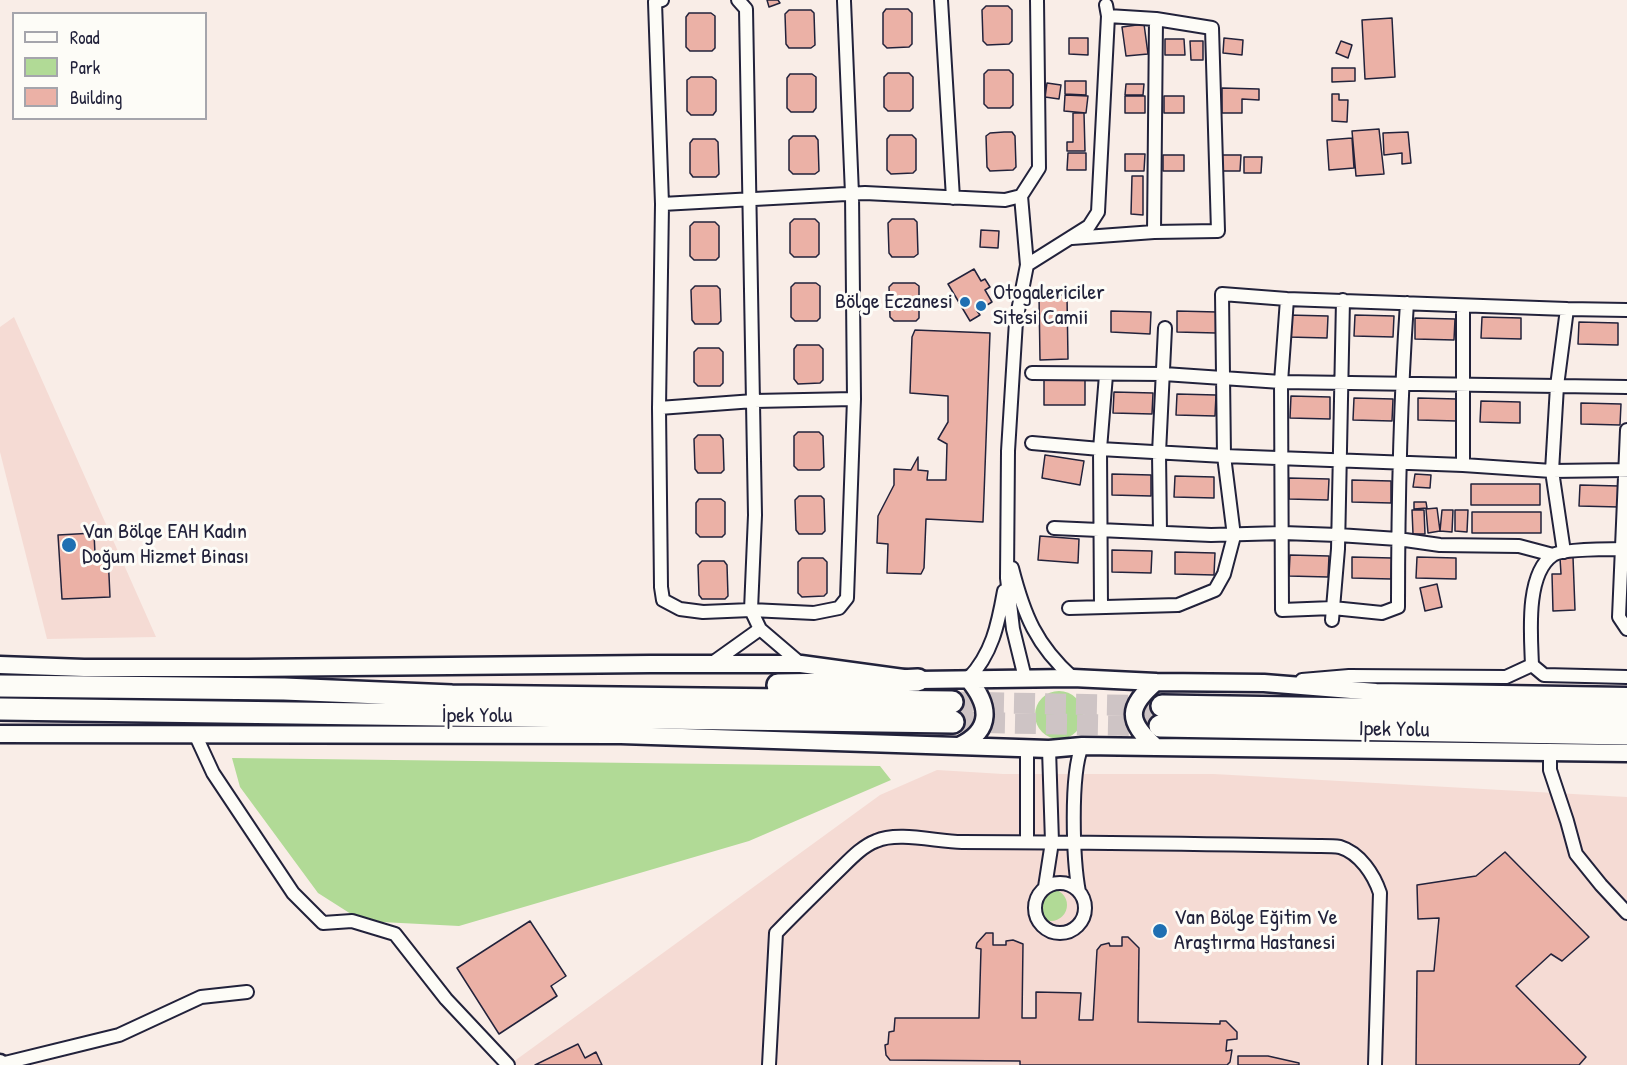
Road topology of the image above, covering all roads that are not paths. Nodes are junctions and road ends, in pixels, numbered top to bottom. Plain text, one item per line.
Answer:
1 (662, 0) edge
2 (738, 0) edge
3 (941, 0) edge
4 (1037, 0) edge
5 (844, 2) edge
6 (1156, 19) junction
7 (852, 194) junction
8 (1021, 196) junction
9 (953, 198) junction
10 (751, 199) junction
11 (662, 204) junction
12 (1154, 232) junction
13 (1071, 238) junction
14 (1027, 265) junction
15 (1287, 299) junction
16 (1343, 300) junction
17 (1407, 303) junction
18 (1463, 306) junction
19 (1567, 309) junction
20 (1627, 310) edge
21 (1165, 328) dead end
22 (1032, 373) dead end
23 (1164, 374) junction
24 (1106, 375) junction
25 (1222, 378) junction
26 (1281, 382) junction
27 (1342, 382) junction
28 (1402, 384) junction
29 (1462, 386) junction
30 (1557, 386) junction
31 (1627, 387) edge
32 (854, 399) junction
33 (754, 401) junction
34 (659, 408) junction
35 (1627, 430) edge
36 (1032, 443) dead end
37 (1100, 449) junction
38 (1159, 453) junction
39 (1224, 456) junction
40 (1280, 458) junction
41 (1341, 461) junction
42 (1399, 464) junction
43 (1462, 465) junction
44 (1626, 470) edge
45 (1552, 471) junction
46 (1054, 528) dead end
47 (1100, 529) junction
48 (1160, 532) junction
49 (1282, 533) junction
50 (1338, 535) junction
51 (1234, 536) junction
52 (1398, 538) junction
53 (1007, 549) junction
54 (1624, 549) edge
55 (1558, 553) junction
56 (1006, 578) junction
57 (1101, 607) junction
58 (1069, 608) dead end
59 (751, 610) junction
60 (1333, 614) junction
61 (759, 629) junction
62 (1627, 629) edge
63 (711, 664) junction
64 (801, 664) junction
65 (0, 665) edge
66 (1532, 665) junction
67 (1627, 677) edge
68 (1025, 678) junction
69 (1073, 678) junction
70 (968, 679) junction
71 (918, 680) junction
72 (1156, 682) junction
73 (1264, 683) junction
74 (0, 686) edge
75 (284, 689) junction
76 (1627, 696) edge
77 (0, 709) edge
78 (1627, 713) edge
79 (0, 734) edge
80 (195, 734) junction
81 (1627, 734) edge
82 (1082, 746) junction
83 (958, 747) junction
84 (1027, 747) junction
85 (1156, 747) junction
86 (1049, 749) junction
87 (1550, 751) junction
88 (1627, 753) edge
89 (1027, 841) junction
90 (1052, 842) junction
91 (1075, 842) junction
92 (1046, 887) junction
93 (1079, 892) junction
94 (1627, 913) edge
95 (247, 992) dead end
96 (1, 1064) edge
97 (508, 1065) edge
98 (769, 1065) edge
99 (1375, 1065) edge

1 - 11 street
2 - 10 street
3 - 9 street
4 - 8 street
5 - 7 street
6 - 12 street
6 - 12 street
6 - 13 street
7 - 9 street
7 - 10 street
7 - 32 street
8 - 9 street
8 - 14 street
10 - 11 street
10 - 33 street
11 - 34 street
12 - 13 street
13 - 14 street
14 - 53 street
15 - 16 street
15 - 25 street
15 - 26 street
16 - 17 street
16 - 27 street
17 - 18 street
17 - 28 street
18 - 19 street
18 - 29 street
19 - 20 street
19 - 30 street
21 - 23 street
22 - 24 street
23 - 24 street
23 - 25 street
23 - 38 street
24 - 37 street
25 - 26 street
25 - 39 street
26 - 27 street
26 - 40 street
27 - 28 street
27 - 41 street
28 - 29 street
28 - 42 street
29 - 30 street
29 - 43 street
30 - 31 street
30 - 45 street
32 - 33 street
32 - 59 street
33 - 34 street
33 - 59 street
34 - 59 street
35 - 44 street
36 - 37 street
37 - 38 street
37 - 47 street
38 - 39 street
38 - 48 street
39 - 40 street
39 - 51 street
40 - 41 street
40 - 49 street
41 - 42 street
41 - 50 street
42 - 43 street
42 - 52 street
43 - 45 street
44 - 45 street
44 - 54 street
45 - 55 street
46 - 47 street
47 - 48 street
47 - 57 street
48 - 51 street
49 - 50 street
49 - 51 street
49 - 60 street
50 - 52 street
50 - 60 street
51 - 57 street
52 - 55 street
52 - 60 street
53 - 56 street
53 - 69 street
54 - 55 street
54 - 62 street
55 - 66 street
56 - 68 street
56 - 70 street
57 - 58 street
59 - 61 street
61 - 63 street
61 - 64 street
63 - 64 street
63 - 65 street
64 - 71 street
66 - 67 street
66 - 73 street
68 - 69 street
68 - 70 street
69 - 72 street
70 - 71 street
70 - 83 street
71 - 75 highway
72 - 73 street
72 - 85 street
73 - 76 street
74 - 75 highway, İpek Yolu
75 - 77 highway, İpek Yolu
78 - 81 highway, Ipek Yolu
79 - 80 street
80 - 83 street
80 - 97 street
82 - 85 street
82 - 86 street
82 - 91 street
83 - 84 street
84 - 86 street
84 - 89 street
85 - 87 street
86 - 90 street
87 - 88 street
87 - 94 street
89 - 90 street
89 - 98 street
90 - 91 street
90 - 92 street
91 - 93 street
91 - 99 street
92 - 93 street
92 - 93 street
95 - 96 street

